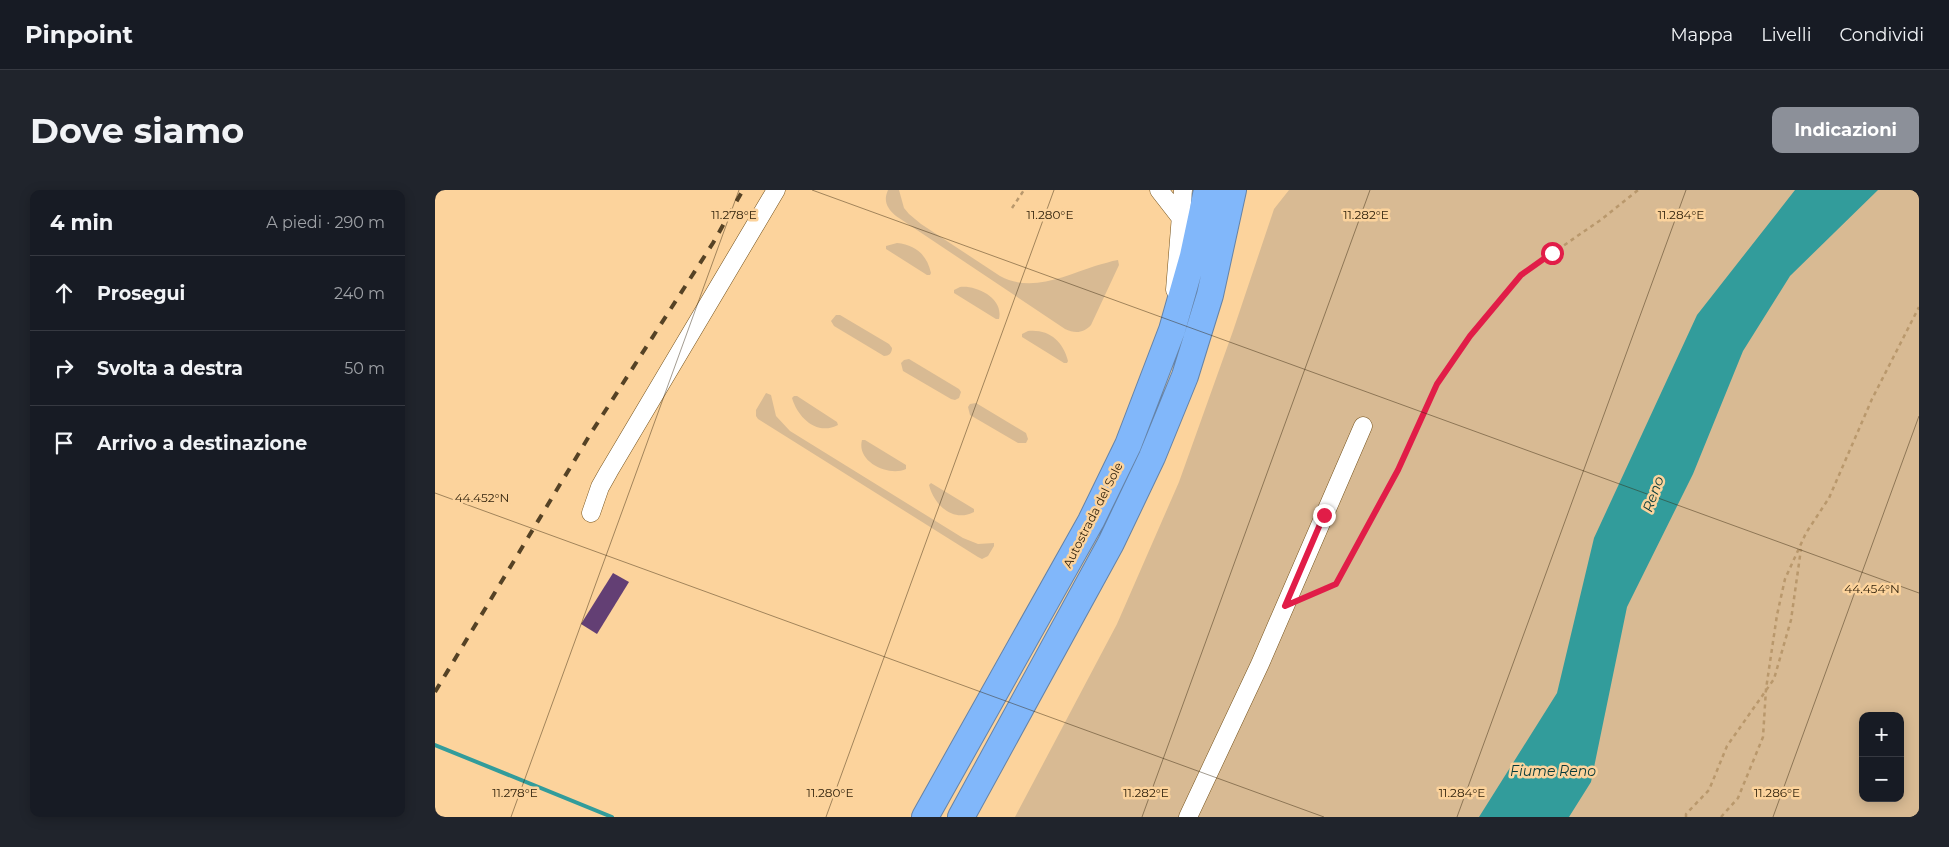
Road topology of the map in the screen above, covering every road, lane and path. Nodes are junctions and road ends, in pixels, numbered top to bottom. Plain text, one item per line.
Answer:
1 (776, 190) edge
2 (1024, 190) edge
3 (1159, 190) edge
4 (1183, 190) edge
5 (1207, 190) edge
6 (1233, 190) edge
7 (1637, 190) edge
8 (1011, 208) dead end
9 (1179, 217) junction
10 (1919, 307) edge
11 (1172, 330) junction
12 (1363, 426) dead end
13 (591, 513) dead end
14 (1802, 544) junction
15 (1285, 606) junction
16 (1766, 689) junction
17 (925, 817) edge
18 (961, 817) edge
19 (1188, 817) edge
20 (1686, 817) edge
21 (1721, 817) edge

1 - 13 lane
2 - 8 path
3 - 9 lane
4 - 9 lane
5 - 11 highway, Autostrada del Sole
6 - 18 highway
7 - 15 path
9 - 11 lane
10 - 14 path
11 - 17 highway, Autostrada del Sole
12 - 15 lane
14 - 16 path
14 - 16 path
15 - 19 lane
16 - 20 path
16 - 21 path

